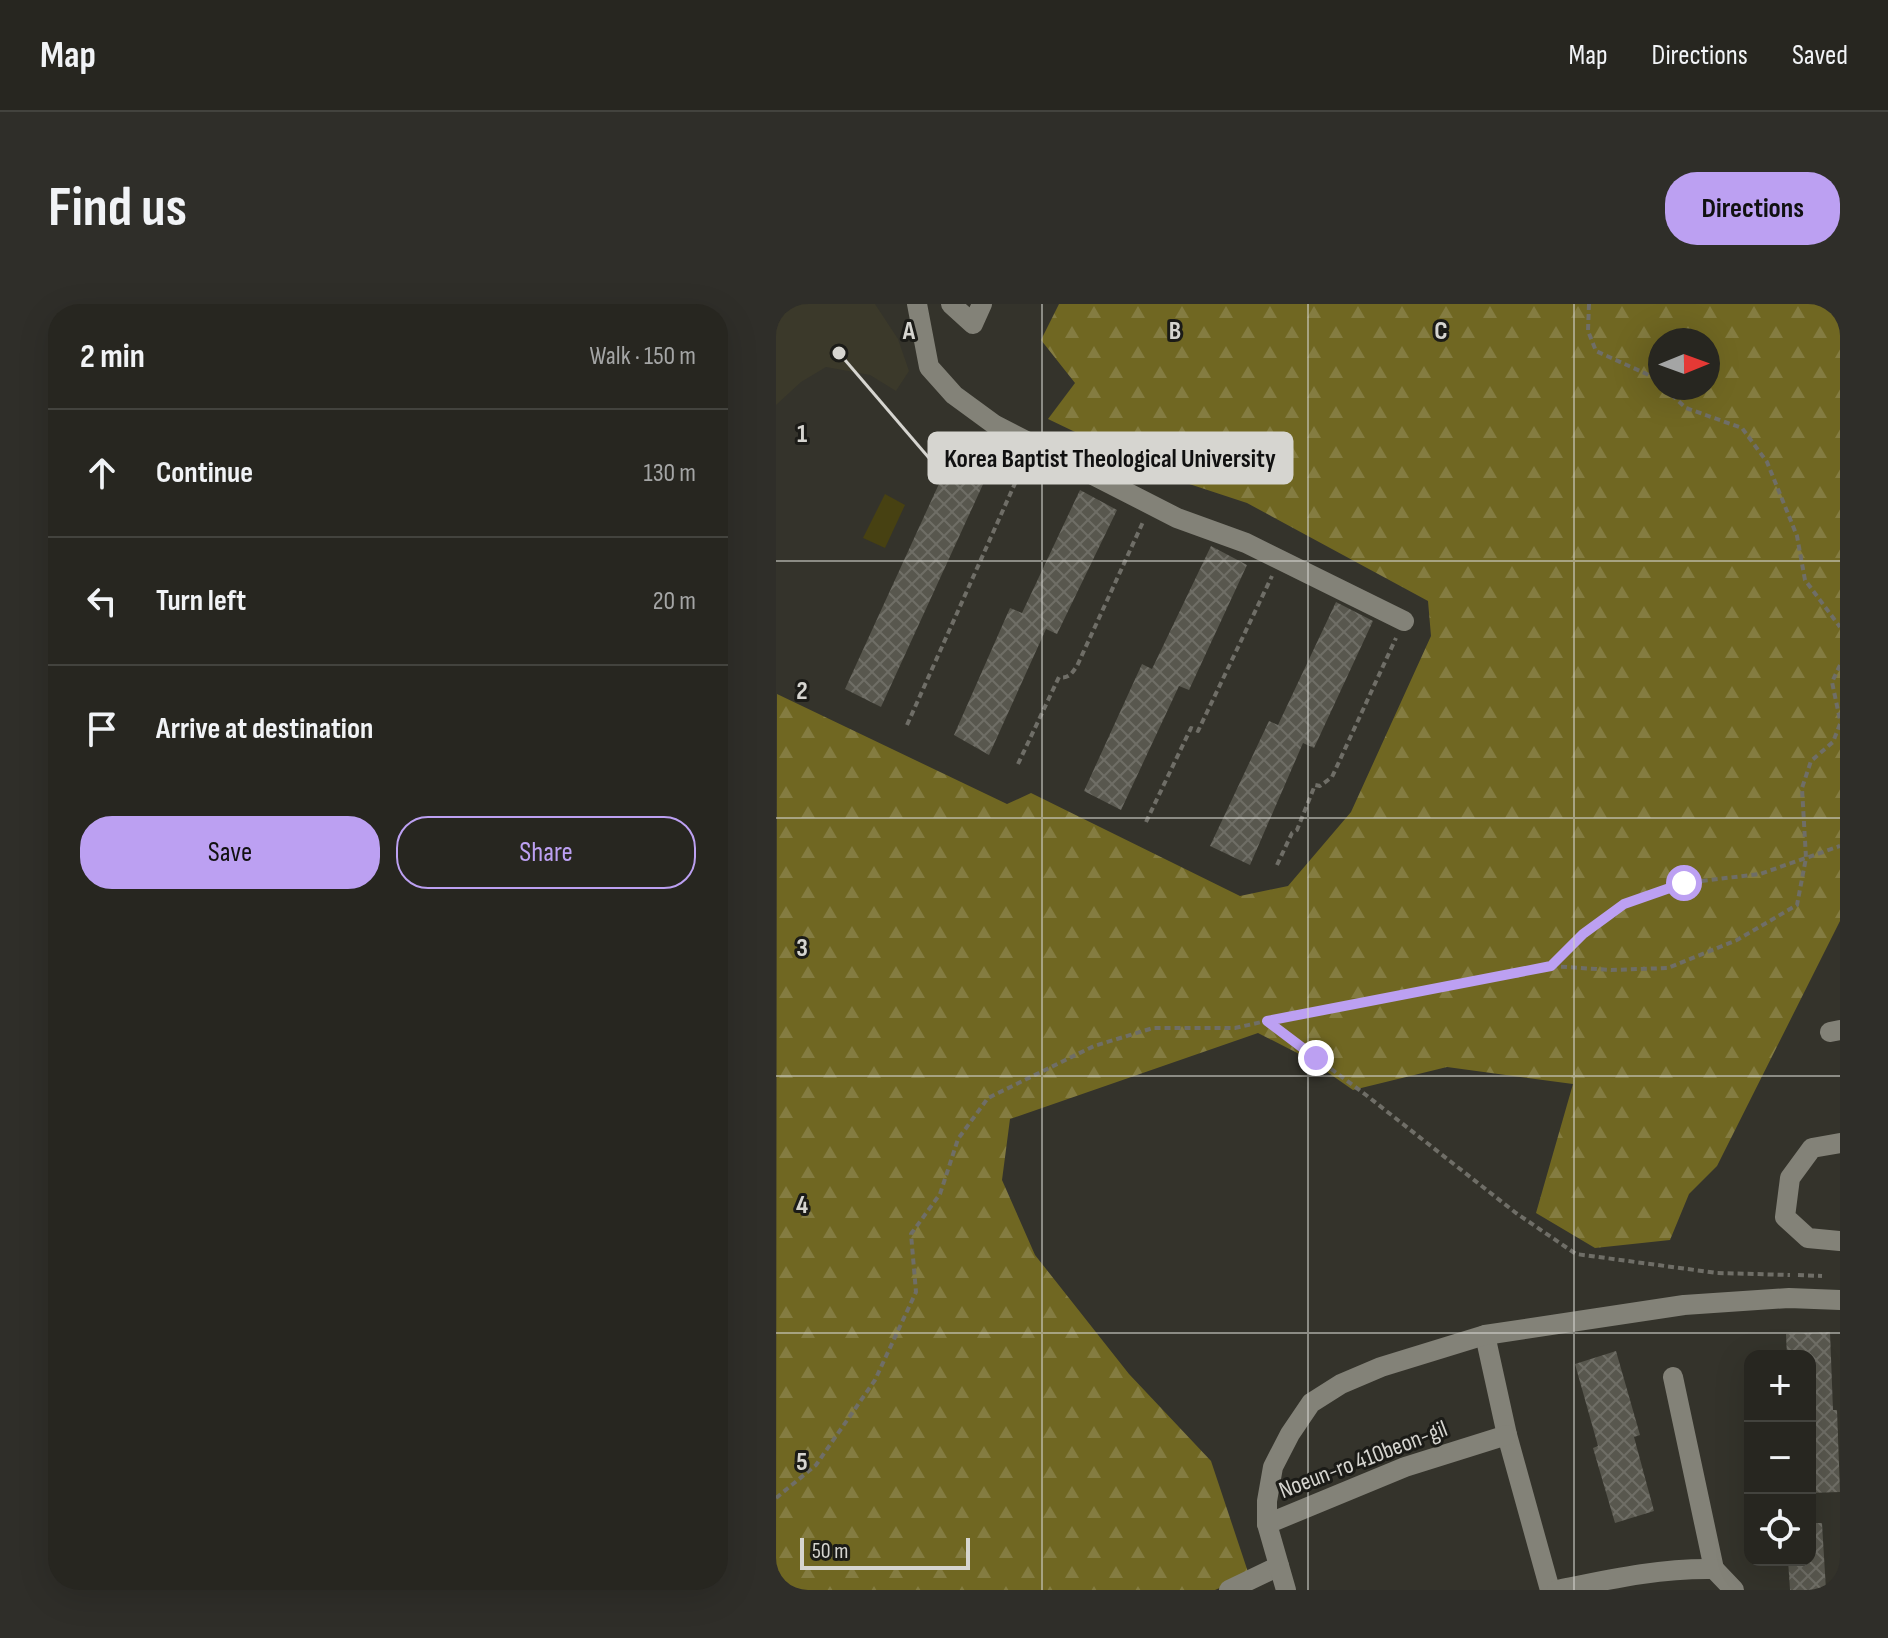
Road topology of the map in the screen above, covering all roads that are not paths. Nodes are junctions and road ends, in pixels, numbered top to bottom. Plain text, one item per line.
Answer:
1 (917, 304) edge
2 (951, 304) edge
3 (982, 304) edge
4 (1404, 621) road end
5 (1840, 1143) edge
6 (1840, 1241) edge
7 (1840, 1300) edge
8 (1485, 1335) junction
9 (1673, 1377) dead end
10 (1507, 1435) junction
11 (1267, 1524) junction
12 (1279, 1566) junction
13 (1714, 1569) junction
14 (1229, 1590) edge
15 (1286, 1590) edge
16 (1550, 1590) edge
17 (1557, 1590) edge
18 (1734, 1590) edge

1 - 4 street
2 - 3 street
5 - 6 street
7 - 8 street, Noeun-ro 410beon-gil
8 - 10 street
8 - 11 street, Noeun-ro 410beon-gil
9 - 13 street
10 - 11 street, Noeun-ro 410beon-gil
10 - 16 street
11 - 12 street
12 - 14 street
12 - 15 street
13 - 17 street
13 - 18 street

